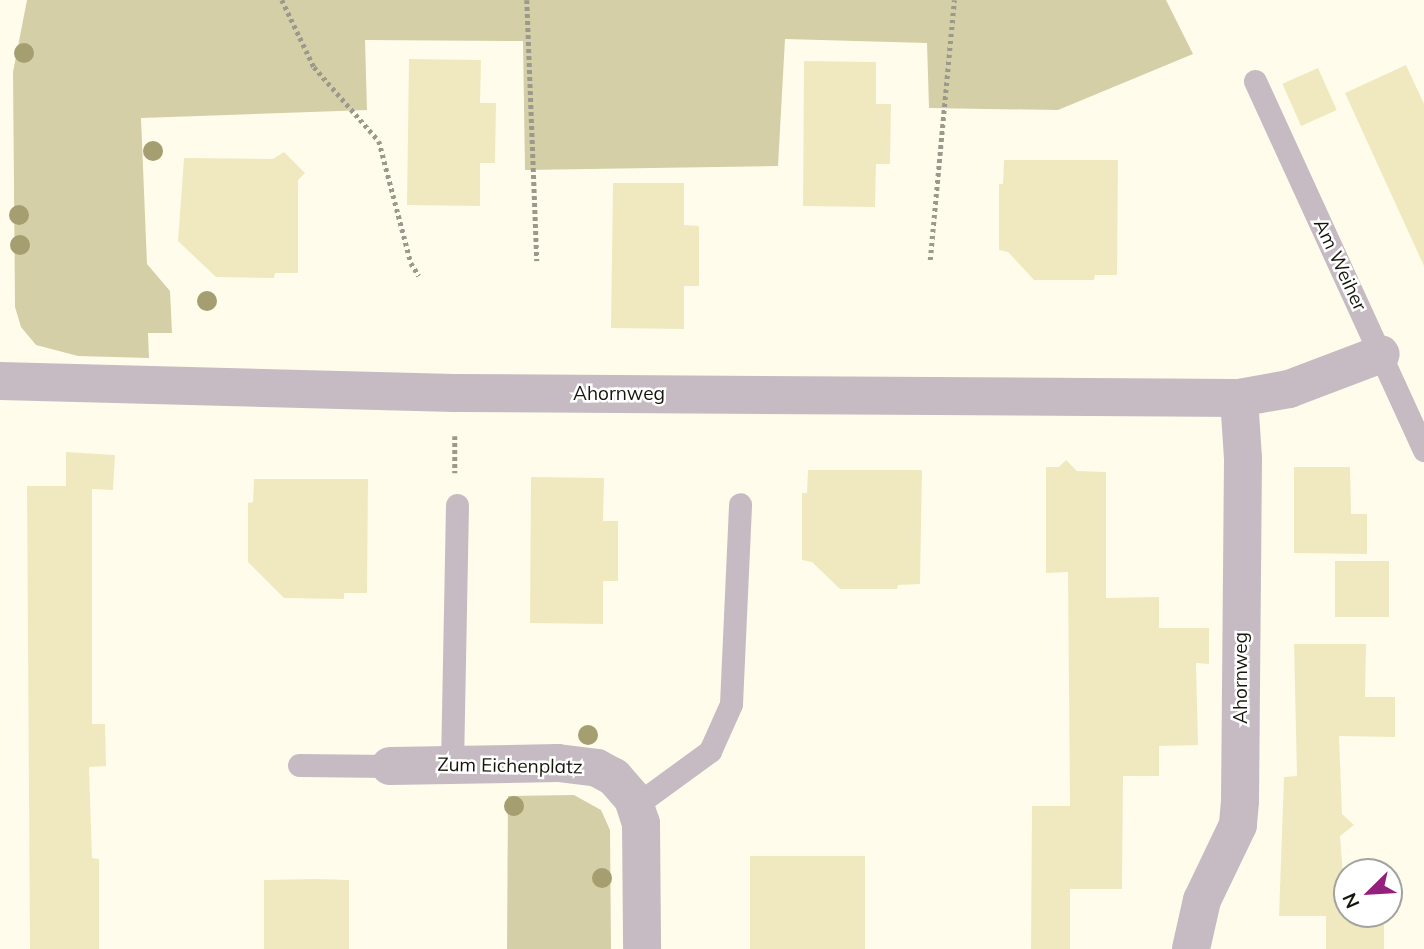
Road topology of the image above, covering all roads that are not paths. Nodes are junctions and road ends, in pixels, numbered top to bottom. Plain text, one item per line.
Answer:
1 (1255, 81) dead end
2 (1381, 354) junction
3 (0, 381) edge
4 (1239, 398) junction
5 (1424, 450) edge
6 (456, 496) road end
7 (740, 504) dead end
8 (299, 765) dead end
9 (452, 765) junction
10 (390, 766) joint
11 (636, 805) junction
12 (642, 949) edge
13 (1191, 949) edge

1 - 2 lane, Am Weiher
2 - 4 street, Ahornweg
2 - 5 lane, Am Weiher
3 - 4 street, Ahornweg
4 - 13 street, Ahornweg
6 - 9 lane
7 - 11 lane
8 - 10 lane
9 - 10 street, Zum Eichenplatz
9 - 11 street, Zum Eichenplatz
11 - 12 street, Zum Eichenplatz

